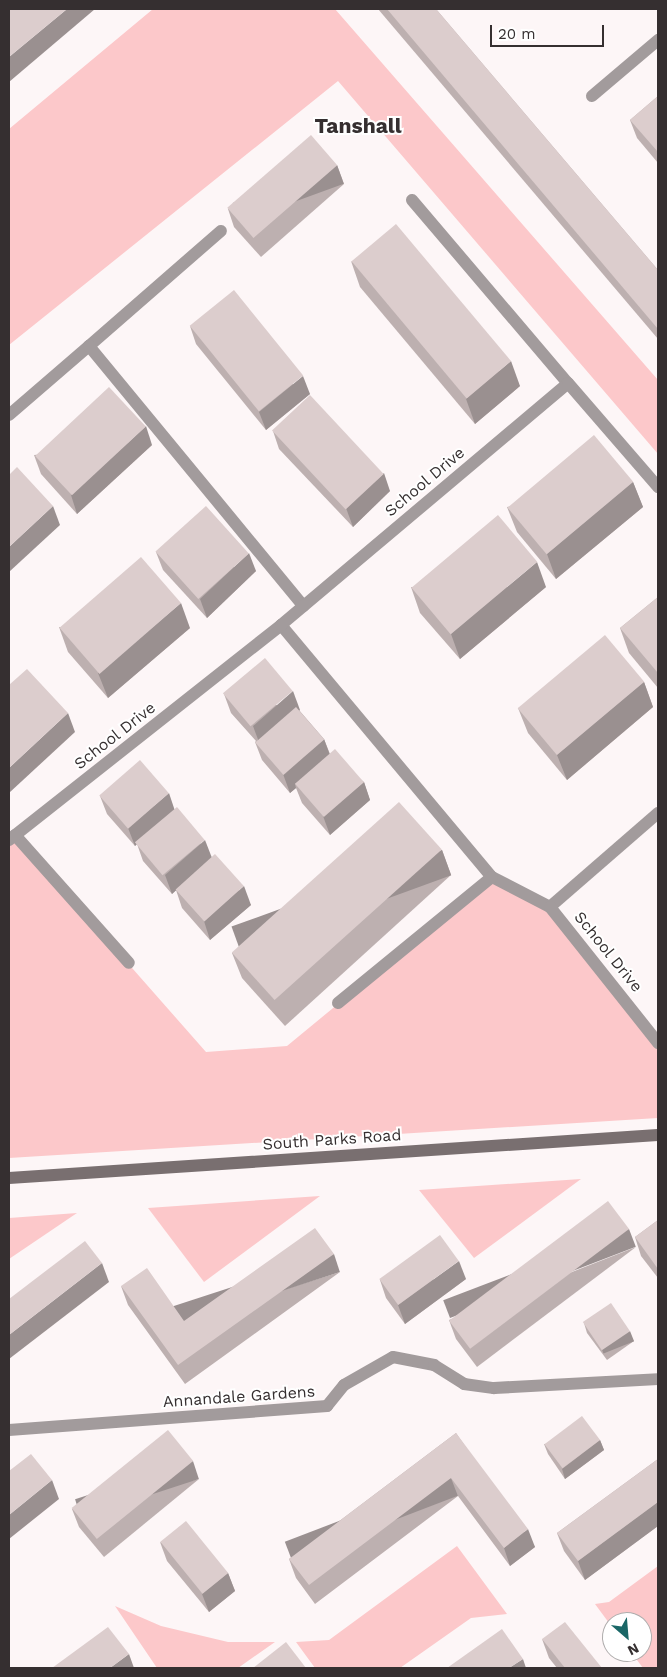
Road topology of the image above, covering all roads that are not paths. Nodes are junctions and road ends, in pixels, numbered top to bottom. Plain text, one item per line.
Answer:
1 (658, 40) edge
2 (592, 96) dead end
3 (412, 200) dead end
4 (221, 231) dead end
5 (89, 346) junction
6 (568, 383) junction
7 (9, 414) edge
8 (658, 487) edge
9 (303, 606) junction
10 (281, 624) junction
11 (658, 813) edge
12 (12, 837) edge
13 (492, 877) junction
14 (550, 907) junction
15 (129, 963) dead end
16 (338, 1003) dead end
17 (658, 1042) edge
18 (658, 1135) edge
19 (9, 1178) edge
20 (658, 1379) edge
21 (9, 1430) edge

1 - 2 street
3 - 6 street
4 - 5 street
5 - 7 street
5 - 9 street
6 - 8 street
6 - 9 street, School Drive
9 - 10 street, School Drive
10 - 12 street, School Drive
10 - 13 street, School Drive
11 - 14 street, School Drive
12 - 15 street, School Drive
13 - 14 street, School Drive
13 - 16 street
14 - 17 street, School Drive
18 - 19 street, South Parks Road
20 - 21 street, Annandale Gardens

